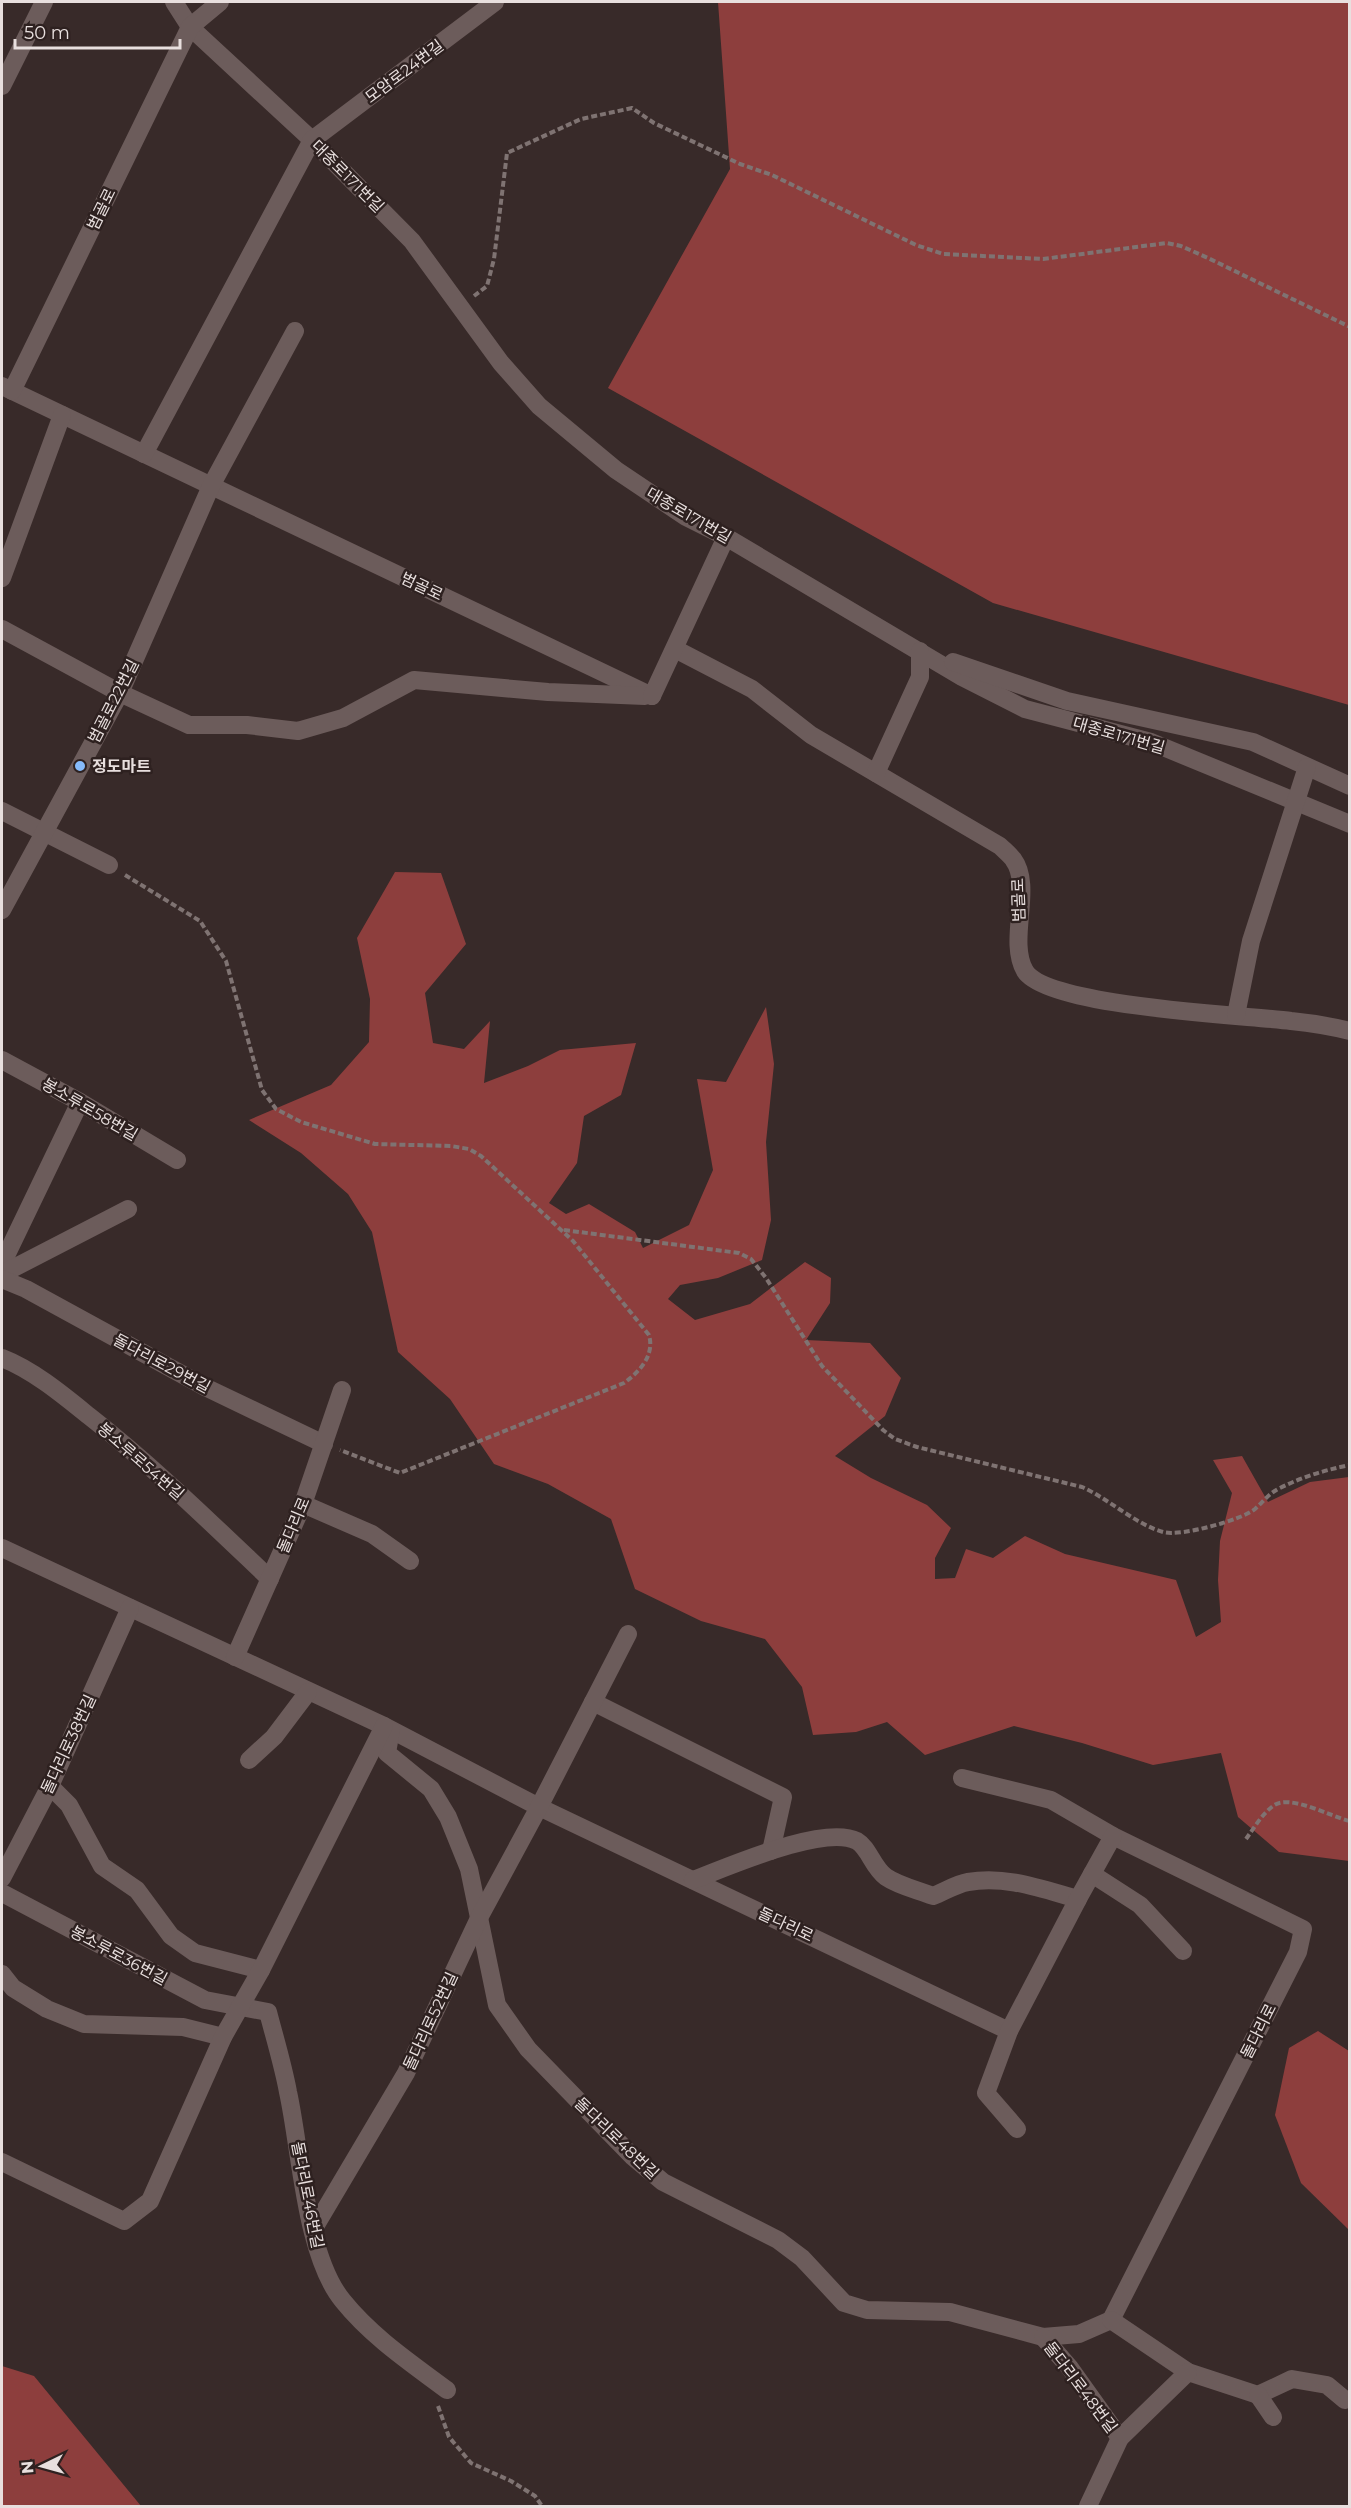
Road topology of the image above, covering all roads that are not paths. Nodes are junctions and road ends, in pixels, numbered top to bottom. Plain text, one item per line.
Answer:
1 (44, 2) edge
2 (174, 2) edge
3 (220, 2) edge
4 (495, 2) edge
5 (190, 27) junction
6 (3, 80) edge
7 (312, 140) junction
8 (295, 331) dead end
9 (7, 389) edge
10 (62, 415) junction
11 (144, 454) junction
12 (211, 486) junction
13 (726, 537) junction
14 (2, 578) edge
15 (2, 629) edge
16 (675, 649) junction
17 (920, 651) junction
18 (120, 693) junction
19 (652, 696) junction
20 (1307, 767) junction
21 (876, 773) junction
22 (1350, 786) edge
23 (1296, 801) junction
24 (2, 811) edge
25 (1350, 824) edge
26 (43, 831) junction
27 (109, 866) road end
28 (2, 910) edge
29 (1236, 1015) junction
30 (1350, 1031) edge
31 (2, 1060) edge
32 (80, 1102) junction
33 (177, 1160) dead end
34 (128, 1209) dead end
35 (2, 1264) edge
36 (2, 1274) edge
37 (2, 1280) edge
38 (2, 1358) edge
39 (342, 1390) dead end
40 (324, 1444) junction
41 (303, 1504) junction
42 (2, 1548) edge
43 (410, 1562) dead end
44 (270, 1579) junction
45 (130, 1608) junction
46 (627, 1634) dead end
47 (235, 1657) junction
48 (308, 1692) junction
49 (593, 1702) junction
50 (388, 1728) junction
51 (249, 1761) dead end
52 (962, 1778) dead end
53 (50, 1786) junction
54 (539, 1807) junction
55 (1113, 1836) junction
56 (771, 1851) junction
57 (1092, 1874) junction
58 (2, 1878) edge
59 (693, 1880) junction
60 (2, 1893) edge
61 (1078, 1899) junction
62 (480, 1916) junction
63 (1183, 1951) dead end
64 (261, 1970) junction
65 (2, 1974) edge
66 (240, 2007) junction
67 (1009, 2031) junction
68 (223, 2037) junction
69 (1017, 2129) dead end
70 (2, 2162) edge
71 (313, 2230) junction
72 (1111, 2320) junction
73 (1043, 2337) junction
74 (1188, 2372) junction
75 (440, 2385) road end
76 (1258, 2395) junction
77 (1345, 2400) dead end
78 (1273, 2416) dead end
79 (1120, 2438) junction
80 (1088, 2506) edge

1 - 6 street
2 - 5 street, 대종로171번길
3 - 5 street
4 - 7 street, 모암로24번길
5 - 7 street, 대종로171번길
5 - 9 street, 범골로
7 - 11 street
7 - 13 street, 대종로171번길
8 - 12 street, 범골로22번길
9 - 10 street, 범골로
10 - 11 street, 범골로
10 - 14 street
11 - 12 street, 범골로
12 - 18 street, 범골로22번길
12 - 19 street, 범골로
13 - 16 street
13 - 17 street, 대종로171번길
15 - 18 street
16 - 19 street
16 - 21 street, 범골로
17 - 20 street
17 - 21 street
17 - 23 street, 대종로171번길
18 - 19 street
18 - 26 street, 범골로22번길
20 - 22 street
20 - 23 street
21 - 29 street, 범골로
23 - 25 street, 대종로171번길
23 - 29 street
24 - 26 street
26 - 27 street
26 - 28 street, 범골로22번길
29 - 30 street, 범골로
31 - 32 street, 봉소루로58번길
32 - 33 street, 봉소루로58번길
32 - 35 street
34 - 36 street
37 - 40 street, 돌다리로29번길
38 - 44 street, 봉소루로54번길
39 - 40 street, 돌다리로
40 - 41 street, 돌다리로
41 - 43 street
41 - 44 street, 돌다리로
42 - 45 street, 돌다리로
44 - 47 street, 돌다리로
45 - 47 street, 돌다리로
45 - 53 street, 돌다리로38번길
46 - 49 street
47 - 48 street, 돌다리로
48 - 50 street, 돌다리로
48 - 51 street
49 - 54 street
49 - 56 street
50 - 54 street, 돌다리로
50 - 62 street, 돌다리로48번길
50 - 64 street
52 - 55 street, 돌다리로
53 - 58 street, 돌다리로38번길
53 - 64 street
54 - 59 street, 돌다리로
54 - 62 street, 돌다리로52번길
55 - 57 street
55 - 72 street, 돌다리로
56 - 59 street
56 - 61 street
57 - 61 street
57 - 63 street
59 - 67 street, 돌다리로
60 - 66 street, 봉소루로36번길
61 - 67 street
62 - 71 street, 돌다리로52번길
62 - 73 street, 돌다리로48번길
64 - 66 street
65 - 68 street
66 - 68 street
66 - 71 street, 돌다리로46번길
67 - 69 street
68 - 70 street
71 - 75 street, 돌다리로46번길
72 - 73 street, 돌다리로48번길
72 - 74 street
73 - 79 street, 돌다리로48번길
74 - 76 street
74 - 79 street, 돌다리로48번길
76 - 77 street
76 - 78 street
79 - 80 street, 돌다리로48번길

